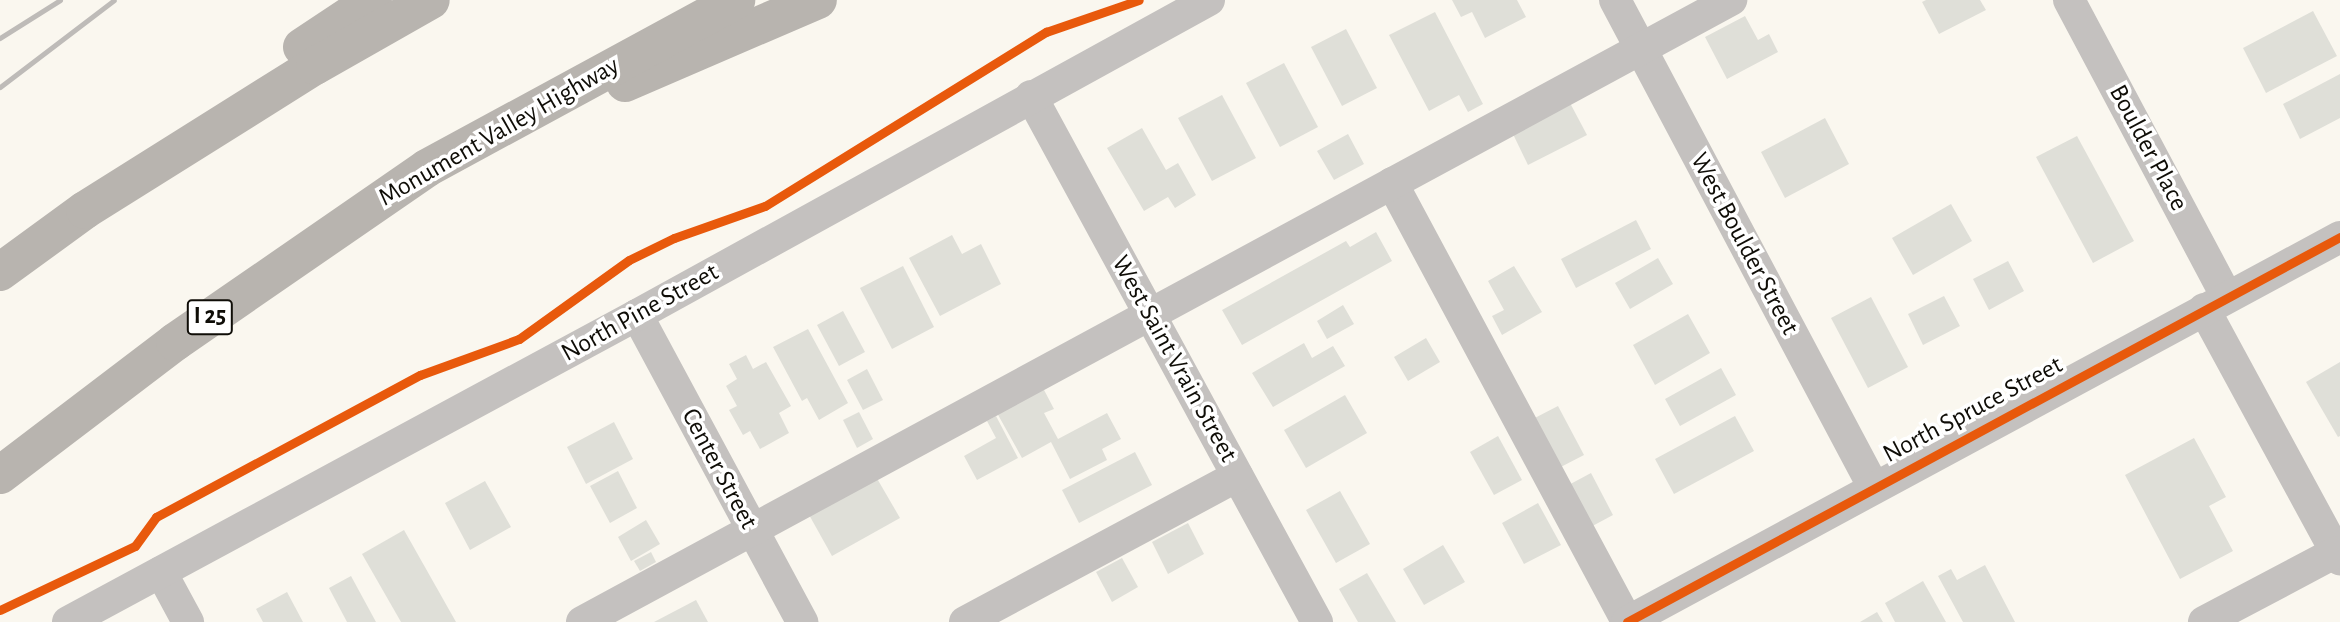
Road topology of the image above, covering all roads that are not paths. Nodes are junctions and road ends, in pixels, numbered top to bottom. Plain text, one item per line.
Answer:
1 (373, 0) edge
2 (431, 0) edge
3 (736, 0) edge
4 (818, 0) edge
5 (1209, 0) edge
6 (1615, 0) edge
7 (1731, 0) edge
8 (2069, 0) edge
9 (1641, 50) junction
10 (1031, 96) junction
11 (427, 168) junction
12 (1392, 183) junction
13 (85, 210) junction
14 (2340, 237) edge
15 (0, 272) edge
16 (2216, 303) junction
17 (637, 315) junction
18 (1150, 315) junction
19 (0, 475) edge
20 (1237, 476) junction
21 (1874, 488) junction
22 (753, 531) junction
23 (2338, 556) edge
24 (161, 572) junction
25 (68, 622) edge
26 (188, 622) edge
27 (582, 622) edge
28 (802, 622) edge
29 (965, 622) edge
30 (1317, 622) edge
31 (1627, 622) edge
32 (2204, 622) edge

1 - 13 highway
2 - 13 highway
3 - 11 highway, Monument Valley Highway / I 25
4 - 11 highway
5 - 10 street, North Pine Street
6 - 9 street, West Boulder Street
7 - 9 street
8 - 16 street, Boulder Place
9 - 12 street
9 - 21 street, West Boulder Street
10 - 17 street, North Pine Street
10 - 18 street, West Saint Vrain Street
11 - 19 highway, Monument Valley Highway / I 25
12 - 18 street
12 - 31 street
13 - 15 highway
14 - 16 street, North Spruce Street
16 - 21 street, North Spruce Street
16 - 23 street
17 - 22 street, Center Street
17 - 24 street, North Pine Street
18 - 20 street, West Saint Vrain Street
18 - 22 street
20 - 29 street
20 - 30 street, West Saint Vrain Street
21 - 31 street, North Spruce Street
22 - 27 street
22 - 28 street, Center Street
23 - 32 street
24 - 25 street, North Pine Street
24 - 26 street

